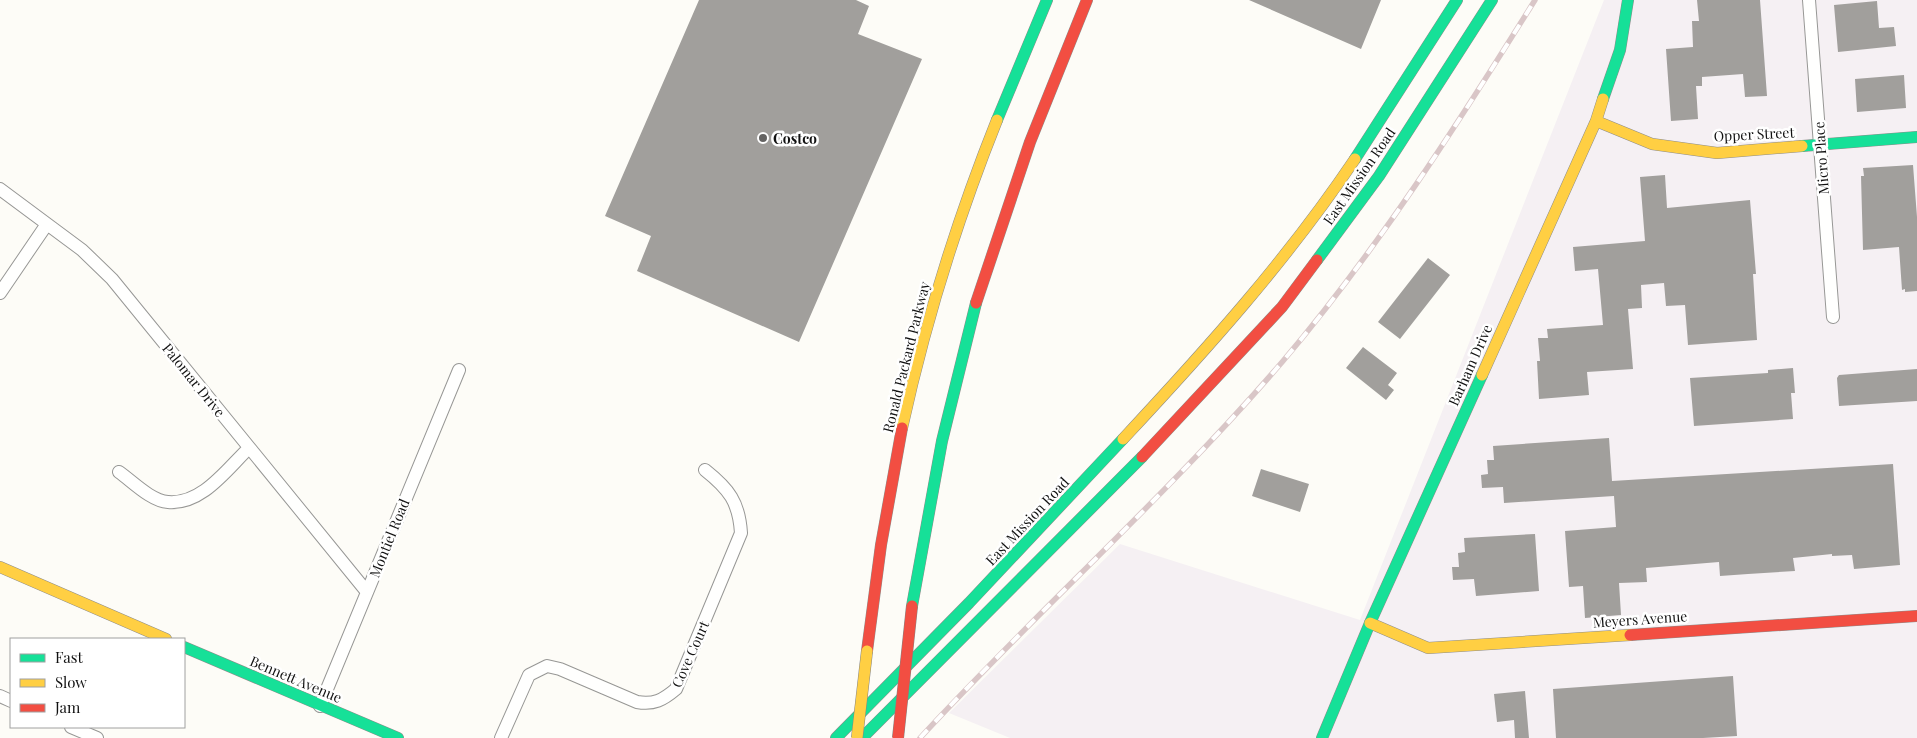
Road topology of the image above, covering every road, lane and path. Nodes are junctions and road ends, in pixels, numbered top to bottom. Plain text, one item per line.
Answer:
1 (1047, 0) edge
2 (1087, 0) edge
3 (1457, 0) edge
4 (1492, 0) edge
5 (1628, 0) edge
6 (1809, 0) edge
7 (1596, 121) junction
8 (1917, 137) edge
9 (1820, 145) junction
10 (0, 189) edge
11 (47, 224) junction
12 (0, 293) edge
13 (1833, 317) dead end
14 (1233, 318) junction
15 (1235, 358) junction
16 (459, 370) dead end
17 (249, 448) junction
18 (705, 470) dead end
19 (119, 472) dead end
20 (0, 567) edge
21 (367, 592) junction
22 (1917, 616) edge
23 (1370, 623) junction
24 (164, 638) edge
25 (185, 647) edge
26 (320, 706) junction
27 (73, 728) edge
28 (97, 738) edge
29 (398, 738) edge
30 (501, 738) edge
31 (836, 738) edge
32 (857, 738) edge
33 (862, 738) edge
34 (898, 738) edge
35 (1322, 738) edge

1 - 32 main road, Ronald Packard Parkway, bridge
2 - 34 main road, bridge
3 - 14 main road, East Mission Road
4 - 15 main road, East Mission Road
5 - 7 main road, Barham Drive
6 - 9 street, Micro Place
7 - 9 main road, Opper Street
7 - 23 main road, Barham Drive
8 - 9 main road, Opper Street
9 - 13 street, Micro Place
10 - 11 street, Palomar Drive
11 - 12 street
11 - 17 street, Palomar Drive
14 - 15 main road
14 - 31 main road, East Mission Road
15 - 33 main road, East Mission Road
16 - 21 street, Montiel Road
17 - 19 street
17 - 21 street, Palomar Drive
18 - 30 street, Cove Court
20 - 24 main road
21 - 26 street, Montiel Road
22 - 23 main road, Meyers Avenue
23 - 35 main road, Barham Drive
25 - 26 main road, Bennett Avenue
26 - 29 main road, Bennett Avenue
27 - 28 street

